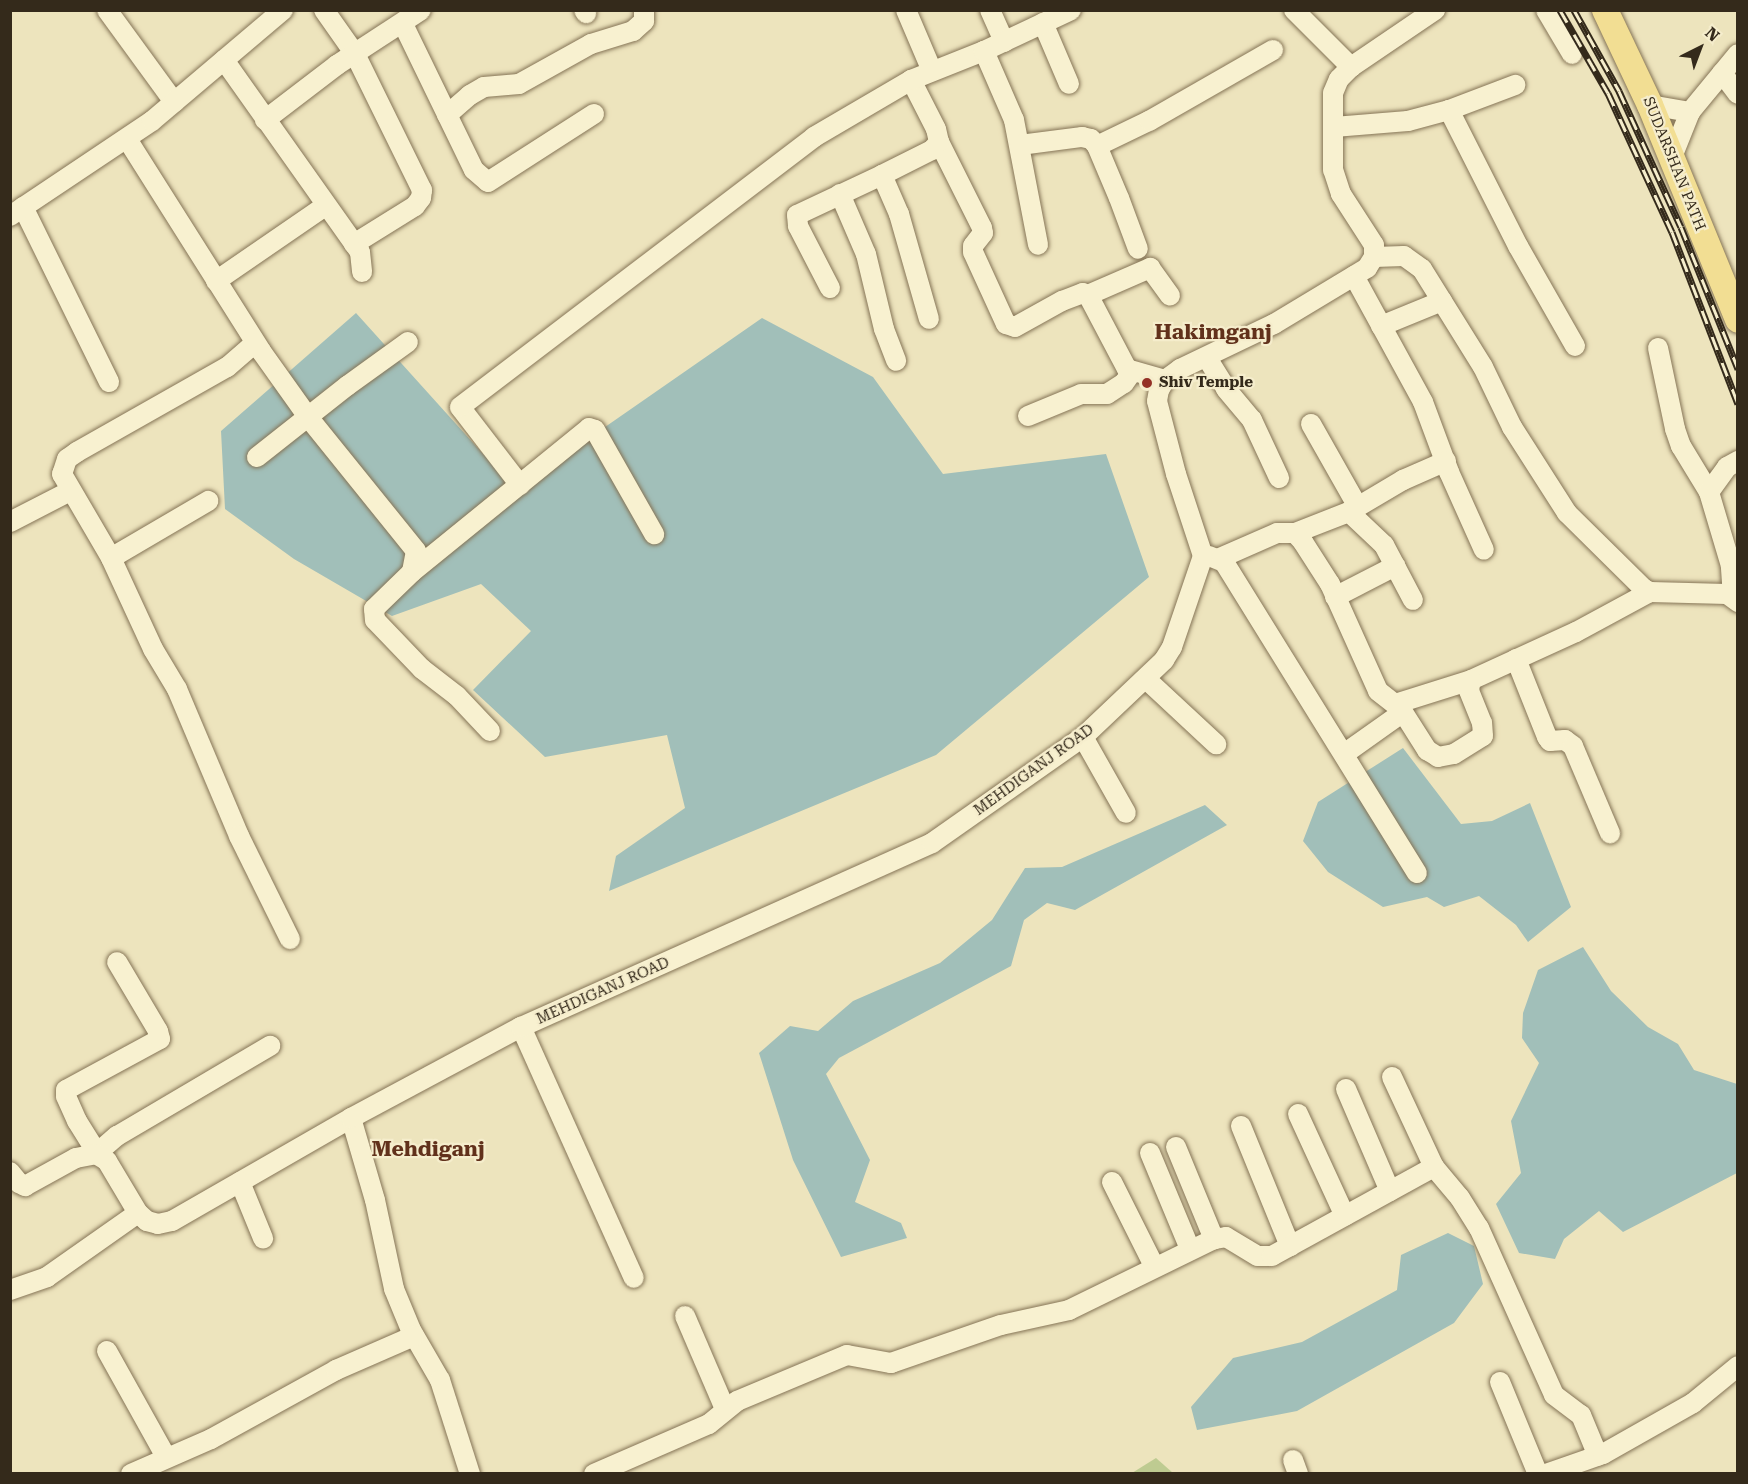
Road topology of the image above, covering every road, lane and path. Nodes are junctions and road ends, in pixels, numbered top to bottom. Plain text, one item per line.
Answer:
1 (106, 10) edge
2 (284, 10) edge
3 (324, 10) edge
4 (421, 10) edge
5 (644, 10) edge
6 (906, 10) edge
7 (990, 10) edge
8 (1071, 10) edge
9 (1294, 10) edge
10 (1435, 10) edge
11 (1546, 10) edge
12 (1605, 10) edge
13 (1043, 23) junction
14 (403, 24) junction
15 (1004, 42) junction
16 (1273, 50) dead end
17 (984, 51) junction
18 (354, 54) junction
19 (1572, 54) dead end
20 (1737, 54) edge
21 (224, 60) junction
22 (1351, 67) junction
23 (932, 71) junction
24 (1722, 73) junction
25 (911, 80) junction
26 (1069, 84) dead end
27 (1515, 85) dead end
28 (1737, 94) edge
29 (174, 102) junction
30 (1650, 105) junction
31 (1449, 110) junction
32 (1690, 112) junction
33 (594, 114) dead end
34 (447, 115) junction
35 (266, 120) junction
36 (1334, 127) junction
37 (127, 139) junction
38 (939, 142) junction
39 (1020, 145) junction
40 (1097, 146) junction
41 (1672, 158) junction
42 (882, 176) junction
43 (840, 194) junction
44 (325, 206) junction
45 (17, 211) edge
46 (354, 244) junction
47 (1038, 245) dead end
48 (1138, 249) dead end
49 (1374, 257) junction
50 (362, 272) dead end
51 (1353, 276) junction
52 (216, 281) junction
53 (830, 288) dead end
54 (1088, 295) junction
55 (1170, 296) dead end
56 (1442, 302) junction
57 (929, 319) dead end
58 (1737, 320) edge
59 (1381, 326) junction
60 (408, 342) dead end
61 (255, 343) junction
62 (1575, 346) dead end
63 (1658, 348) dead end
64 (1206, 358) junction
65 (896, 361) dead end
66 (1132, 372) junction
67 (1164, 380) junction
68 (109, 382) dead end
69 (1028, 416) dead end
70 (308, 417) junction
71 (1311, 424) dead end
72 (257, 457) dead end
73 (1446, 461) junction
74 (1737, 461) edge
75 (1280, 478) dead end
76 (520, 485) junction
77 (70, 490) junction
78 (1709, 492) junction
79 (208, 501) dead end
80 (1354, 510) junction
81 (10, 522) edge
82 (1295, 533) junction
83 (654, 534) dead end
84 (1484, 550) dead end
85 (1212, 557) junction
86 (111, 558) junction
87 (1395, 566) junction
88 (412, 572) junction
89 (1650, 592) junction
90 (1335, 597) junction
91 (1735, 599) edge
92 (1413, 600) dead end
93 (1516, 659) junction
94 (1146, 679) junction
95 (1471, 680) junction
96 (1399, 708) junction
97 (490, 731) dead end
98 (1083, 737) junction
99 (1216, 744) dead end
100 (1344, 754) junction
101 (1126, 813) dead end
102 (1610, 833) dead end
103 (1417, 873) dead end
104 (290, 939) dead end
105 (117, 962) dead end
106 (521, 1027) junction
107 (270, 1046) dead end
108 (1392, 1077) dead end
109 (1346, 1089) dead end
110 (1298, 1114) dead end
111 (351, 1118) junction
112 (1241, 1126) dead end
113 (1176, 1147) dead end
114 (1150, 1153) dead end
115 (96, 1154) junction
116 (1434, 1167) junction
117 (10, 1172) edge
118 (240, 1182) junction
119 (1112, 1182) dead end
120 (1390, 1191) junction
121 (138, 1213) junction
122 (1345, 1216) junction
123 (263, 1238) dead end
124 (1214, 1239) junction
125 (1290, 1246) junction
126 (1190, 1250) junction
127 (1154, 1266) junction
128 (634, 1278) dead end
129 (10, 1290) edge
130 (684, 1316) dead end
131 (414, 1336) junction
132 (107, 1351) dead end
133 (1737, 1366) edge
134 (1500, 1382) dead end
135 (725, 1409) junction
136 (1598, 1456) junction
137 (166, 1458) junction
138 (131, 1473) edge
139 (470, 1473) edge
140 (594, 1473) edge
141 (1538, 1473) edge
142 (1546, 1473) edge

1 - 29 street
2 - 21 street
3 - 18 street
4 - 14 street
5 - 34 street
6 - 23 street
7 - 15 street
8 - 13 street
9 - 22 street
10 - 22 street
11 - 19 street
12 - 30 main road, SUDARSHAN PATH
13 - 15 street
13 - 26 street
14 - 18 street
14 - 34 street
15 - 17 street
16 - 40 street
17 - 23 street
17 - 39 street
18 - 35 street
18 - 46 street
20 - 24 street
21 - 29 street
21 - 35 street
22 - 36 street
23 - 25 street
24 - 28 street
24 - 32 street
25 - 38 street
25 - 76 street
27 - 31 street
29 - 37 street
30 - 32 street
30 - 41 main road, SUDARSHAN PATH
31 - 36 street
31 - 62 street
32 - 41 street
33 - 34 street
35 - 44 street
36 - 49 street
37 - 45 street
37 - 52 street
38 - 42 street
38 - 54 street
39 - 40 street
39 - 47 street
40 - 48 street
41 - 58 main road, SUDARSHAN PATH
42 - 43 street
42 - 57 street
43 - 53 street
43 - 65 street
44 - 46 street
44 - 52 street
45 - 68 street
46 - 50 street
49 - 51 street
49 - 56 street
51 - 59 street
51 - 64 street
52 - 61 street
54 - 55 street
54 - 66 street
56 - 59 street
56 - 89 street
59 - 73 street
60 - 70 street
61 - 70 street
61 - 77 street
63 - 78 street
64 - 67 street
64 - 75 street
66 - 67 street
66 - 69 street
67 - 85 street
70 - 72 street
70 - 88 street
71 - 80 street
73 - 80 street
73 - 84 street
74 - 78 street
76 - 83 street
76 - 88 street
77 - 81 street
77 - 86 street
78 - 91 street
79 - 86 street
80 - 82 street
80 - 87 street
82 - 85 street
82 - 90 street
85 - 94 street, MEHDIGANJ ROAD
85 - 100 street
86 - 104 street
87 - 90 street
87 - 92 street
88 - 97 street
89 - 91 street
89 - 93 street
90 - 96 street
93 - 95 street
93 - 102 street
94 - 98 street, MEHDIGANJ ROAD
94 - 99 street
95 - 96 street
95 - 96 street
96 - 100 street
98 - 101 street
98 - 106 street, MEHDIGANJ ROAD
100 - 103 street
105 - 115 street
106 - 111 street, MEHDIGANJ ROAD
106 - 128 street
107 - 115 street
108 - 116 street
109 - 120 street
110 - 122 street
111 - 118 street, MEHDIGANJ ROAD
111 - 131 street
112 - 125 street
113 - 124 street
114 - 126 street
115 - 117 street
115 - 121 street
116 - 120 street
116 - 136 street
118 - 121 street, MEHDIGANJ ROAD
118 - 123 street
119 - 127 street
120 - 122 street
121 - 129 street
122 - 125 street
124 - 125 street
124 - 126 street
126 - 127 street
127 - 135 street
130 - 135 street
131 - 137 street
131 - 139 street
132 - 137 street
133 - 136 street
134 - 141 street
135 - 140 street
136 - 142 street
137 - 138 street

